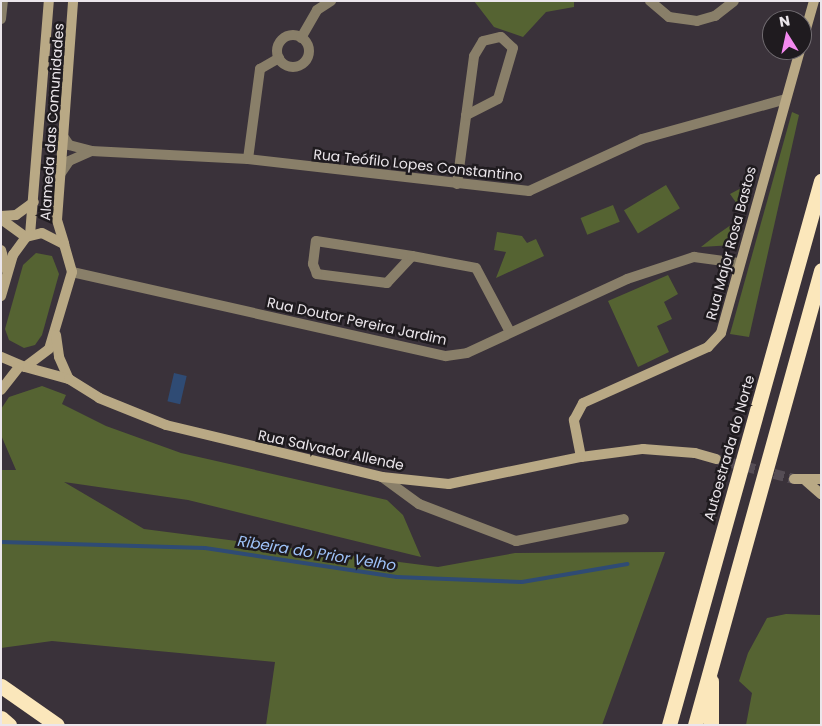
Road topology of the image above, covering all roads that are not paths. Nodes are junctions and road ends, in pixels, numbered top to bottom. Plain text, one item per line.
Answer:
1 (3, 1) edge
2 (49, 1) edge
3 (73, 1) edge
4 (331, 1) edge
5 (650, 1) edge
6 (734, 1) edge
7 (1, 19) edge
8 (301, 38) junction
9 (279, 58) junction
10 (797, 60) edge
11 (786, 99) junction
12 (466, 115) junction
13 (64, 136) junction
14 (91, 151) junction
15 (248, 159) junction
16 (61, 173) junction
17 (821, 181) edge
18 (457, 184) junction
19 (34, 202) junction
20 (1, 218) edge
21 (28, 236) junction
22 (64, 244) junction
23 (1, 250) edge
24 (412, 256) junction
25 (739, 263) junction
26 (821, 270) edge
27 (72, 272) junction
28 (7, 274) junction
29 (1, 296) edge
30 (510, 332) junction
31 (56, 334) junction
32 (1, 357) edge
33 (22, 367) junction
34 (69, 379) junction
35 (1, 390) edge
36 (581, 457) junction
37 (716, 459) tunnel mouth
38 (382, 477) junction
39 (794, 479) tunnel mouth
40 (821, 479) edge
41 (806, 481) junction
42 (821, 494) edge
43 (624, 519) dead end
44 (710, 668) junction
45 (1, 686) edge
46 (675, 704) junction
47 (1, 718) edge
48 (9, 725) edge
49 (57, 725) edge
50 (665, 725) edge
51 (669, 725) edge
52 (694, 725) edge
53 (711, 725) edge

1 - 7 street
2 - 19 street, Alameda das Comunidades
3 - 13 street, Alameda das Comunidades
4 - 8 street
5 - 6 street
8 - 9 street
8 - 9 street
9 - 15 street
10 - 11 street, Rua Major Rosa Bastos
11 - 18 street, Rua Teófilo Lopes Constantino
11 - 25 street, Rua Major Rosa Bastos
12 - 12 street
12 - 18 street
13 - 14 street, Rua Teófilo Lopes Constantino
13 - 16 street, Alameda das Comunidades
14 - 15 street, Rua Teófilo Lopes Constantino
14 - 16 street, Rua Teófilo Lopes Constantino
15 - 18 street, Rua Teófilo Lopes Constantino
16 - 22 street, Alameda das Comunidades
17 - 46 highway, Autoestrada do Norte
19 - 20 street
19 - 21 street, Alameda das Comunidades
20 - 21 street
21 - 22 street
21 - 28 street
22 - 27 street, Alameda das Comunidades
23 - 28 street
24 - 24 street
24 - 30 street
25 - 30 street, Rua Doutor Pereira Jardim
25 - 36 street, Rua Major Rosa Bastos
26 - 44 highway
27 - 30 street, Rua Doutor Pereira Jardim
27 - 31 street
28 - 29 street
31 - 33 street
31 - 34 street
32 - 33 street, Rua Salvador Allende
33 - 34 street, Rua Salvador Allende
33 - 35 street
34 - 38 street, Rua Salvador Allende
36 - 37 street, Rua Salvador Allende
36 - 38 street, Rua Salvador Allende
38 - 43 street
39 - 41 street
40 - 41 street
41 - 42 street
44 - 52 highway
44 - 53 highway
45 - 49 highway
46 - 50 highway
46 - 51 highway, Autoestrada do Norte
47 - 48 highway

